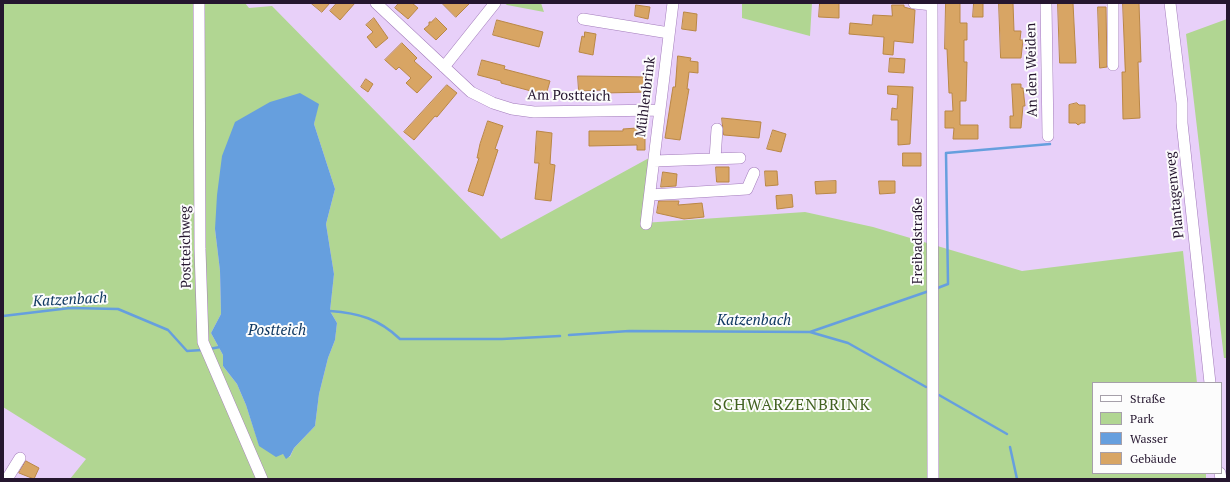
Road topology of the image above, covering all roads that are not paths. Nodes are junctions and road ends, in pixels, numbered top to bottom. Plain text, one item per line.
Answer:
1 (199, 3) edge
2 (495, 3) edge
3 (673, 3) edge
4 (914, 3) edge
5 (1046, 3) edge
6 (1113, 3) edge
7 (1170, 3) edge
8 (932, 4) edge
9 (381, 5) edge
10 (583, 19) dead end
11 (669, 33) junction
12 (1113, 65) dead end
13 (444, 67) junction
14 (660, 110) junction
15 (717, 129) dead end
16 (1048, 136) dead end
17 (740, 158) dead end
18 (715, 159) junction
19 (654, 162) junction
20 (754, 173) dead end
21 (650, 195) junction
22 (646, 224) dead end
23 (1210, 382) edge
24 (20, 458) dead end
25 (7, 479) edge
26 (262, 479) edge
27 (933, 479) edge

1 - 26 street, Postteichweg
2 - 13 street
3 - 11 street, Mühlenbrink
4 - 8 street
5 - 16 street, An den Weiden
6 - 12 street
7 - 23 street, Plantagenweg
8 - 27 street, Freibadstraße
9 - 13 street
10 - 11 street
11 - 14 street, Mühlenbrink
13 - 14 street, Am Postteich
14 - 19 street, Mühlenbrink
15 - 18 street
17 - 18 street
18 - 19 street
19 - 21 street, Mühlenbrink
20 - 21 street
21 - 22 street, Mühlenbrink
24 - 25 street

